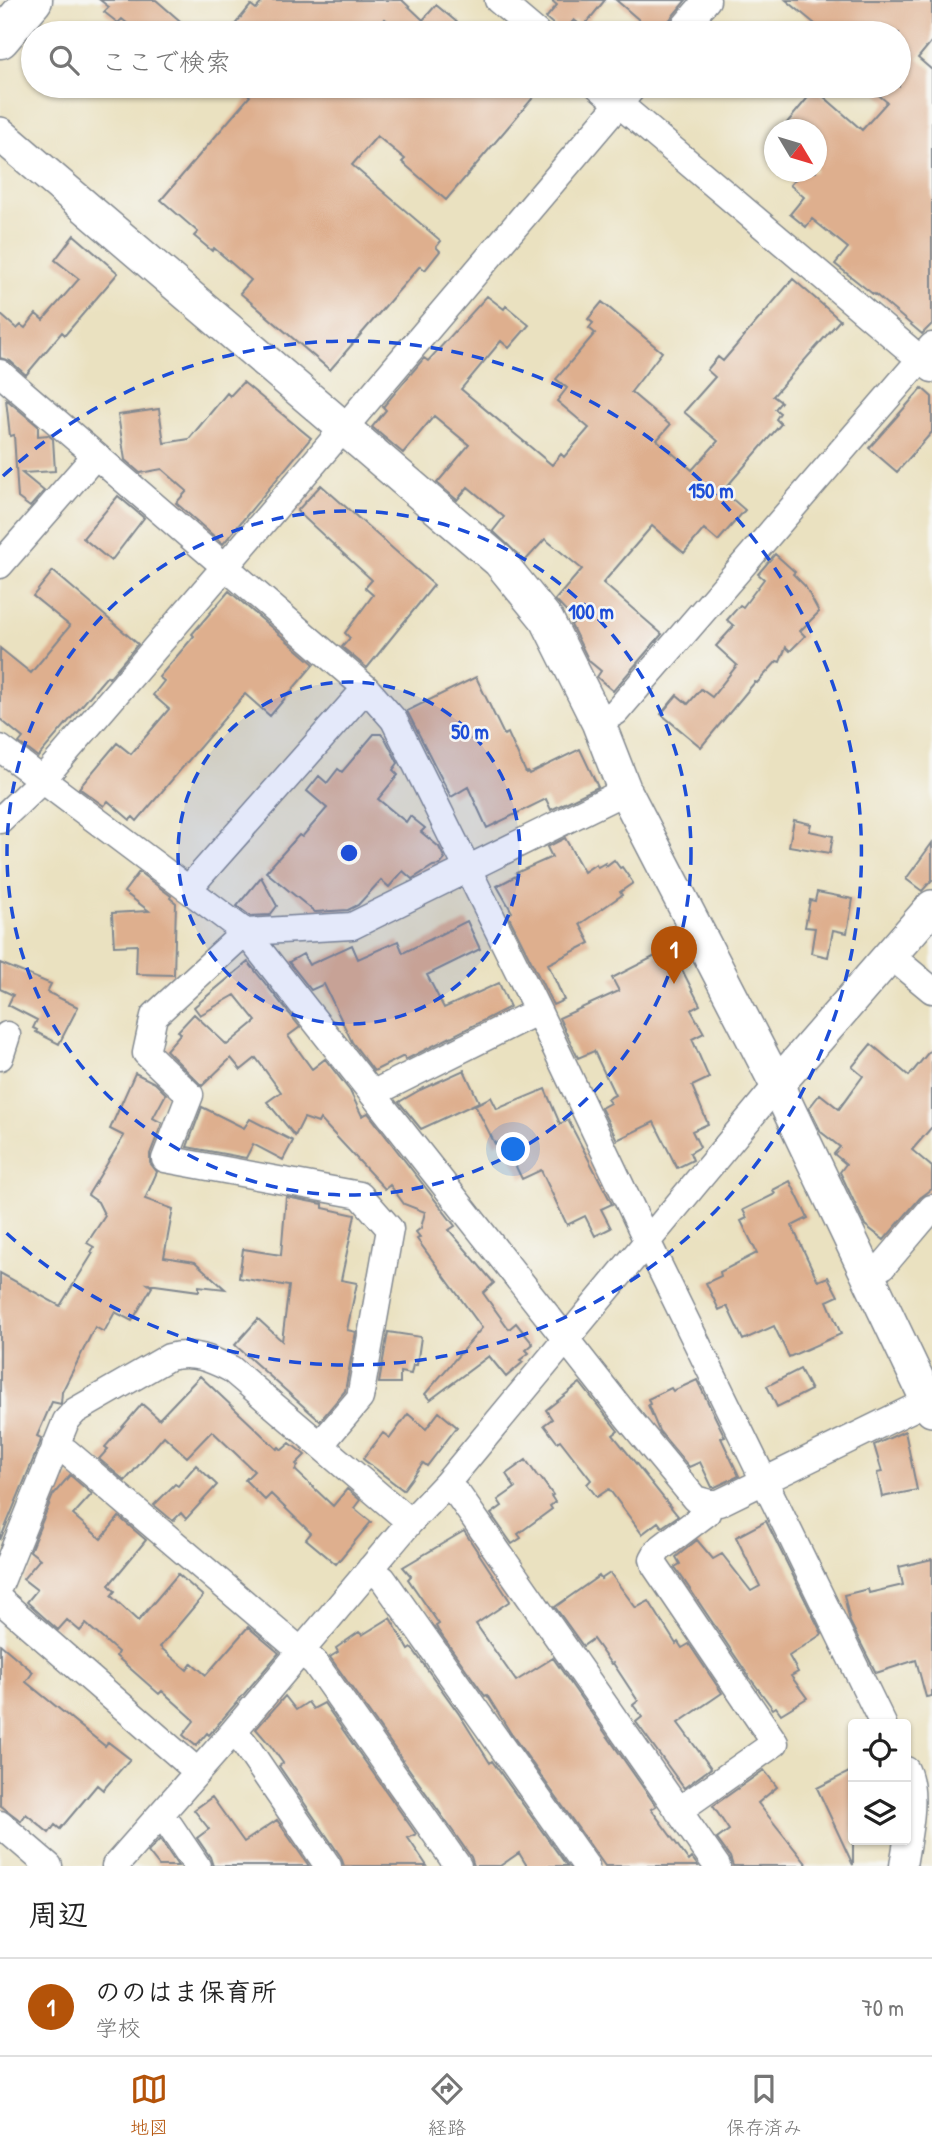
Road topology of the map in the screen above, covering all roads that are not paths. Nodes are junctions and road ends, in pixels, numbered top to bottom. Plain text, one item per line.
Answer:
1 (33, 0) edge
2 (498, 0) edge
3 (708, 0) edge
4 (523, 21) edge
5 (690, 21) edge
6 (0, 39) edge
7 (623, 98) edge
8 (631, 98) edge
9 (0, 134) edge
10 (928, 358) edge
11 (0, 373) edge
12 (344, 428) junction
13 (95, 456) junction
14 (0, 565) edge
15 (225, 566) junction
16 (366, 688) junction
17 (598, 722) junction
18 (0, 748) edge
19 (42, 780) junction
20 (625, 792) junction
21 (0, 820) edge
22 (468, 870) junction
23 (189, 888) junction
24 (932, 908) edge
25 (245, 932) junction
26 (891, 956) junction
27 (932, 990) edge
28 (538, 1012) junction
29 (777, 1086) junction
30 (374, 1093) junction
31 (932, 1208) edge
32 (646, 1241) junction
33 (867, 1275) junction
34 (566, 1338) junction
35 (931, 1403) edge
36 (320, 1445) junction
37 (55, 1446) junction
38 (765, 1481) junction
39 (446, 1484) junction
40 (710, 1503) junction
41 (410, 1522) junction
42 (370, 1569) junction
43 (0, 1584) edge
44 (0, 1600) edge
45 (302, 1651) junction
46 (881, 1719) edge
47 (232, 1733) junction
48 (198, 1772) junction
49 (916, 1776) edge
50 (678, 1811) junction
51 (159, 1816) junction
52 (0, 1824) edge
53 (49, 1866) edge
54 (115, 1866) edge
55 (197, 1866) edge
56 (328, 1866) edge
57 (458, 1866) edge
58 (586, 1866) edge
59 (717, 1866) edge
60 (903, 1866) edge

1 - 6 main road
2 - 4 street
3 - 5 street
7 - 12 street
8 - 10 street
9 - 12 street
10 - 17 street
11 - 13 street
12 - 15 street
12 - 17 street
13 - 14 street
13 - 15 street
15 - 16 street
15 - 19 street
16 - 22 street
16 - 23 street
17 - 20 street
18 - 19 street
19 - 21 street
19 - 23 street
20 - 22 street
20 - 29 street
22 - 25 street
22 - 28 street
23 - 25 street
24 - 26 street
25 - 30 street
25 - 36 street
26 - 27 street
26 - 29 street
28 - 30 street
28 - 32 street
29 - 32 street
29 - 33 street
30 - 34 street
31 - 33 street
32 - 34 street
32 - 38 street
33 - 35 street
34 - 39 street
34 - 40 street
35 - 38 street
36 - 37 street
36 - 41 street
37 - 43 street
37 - 45 street
38 - 40 street
38 - 46 street
39 - 41 street
39 - 50 street
40 - 50 street
41 - 42 street
42 - 45 street
42 - 58 street
44 - 48 street
45 - 47 street
45 - 57 street
47 - 48 street
47 - 56 street
48 - 51 street
49 - 60 street
50 - 59 street
51 - 54 street
51 - 55 street
52 - 53 street

